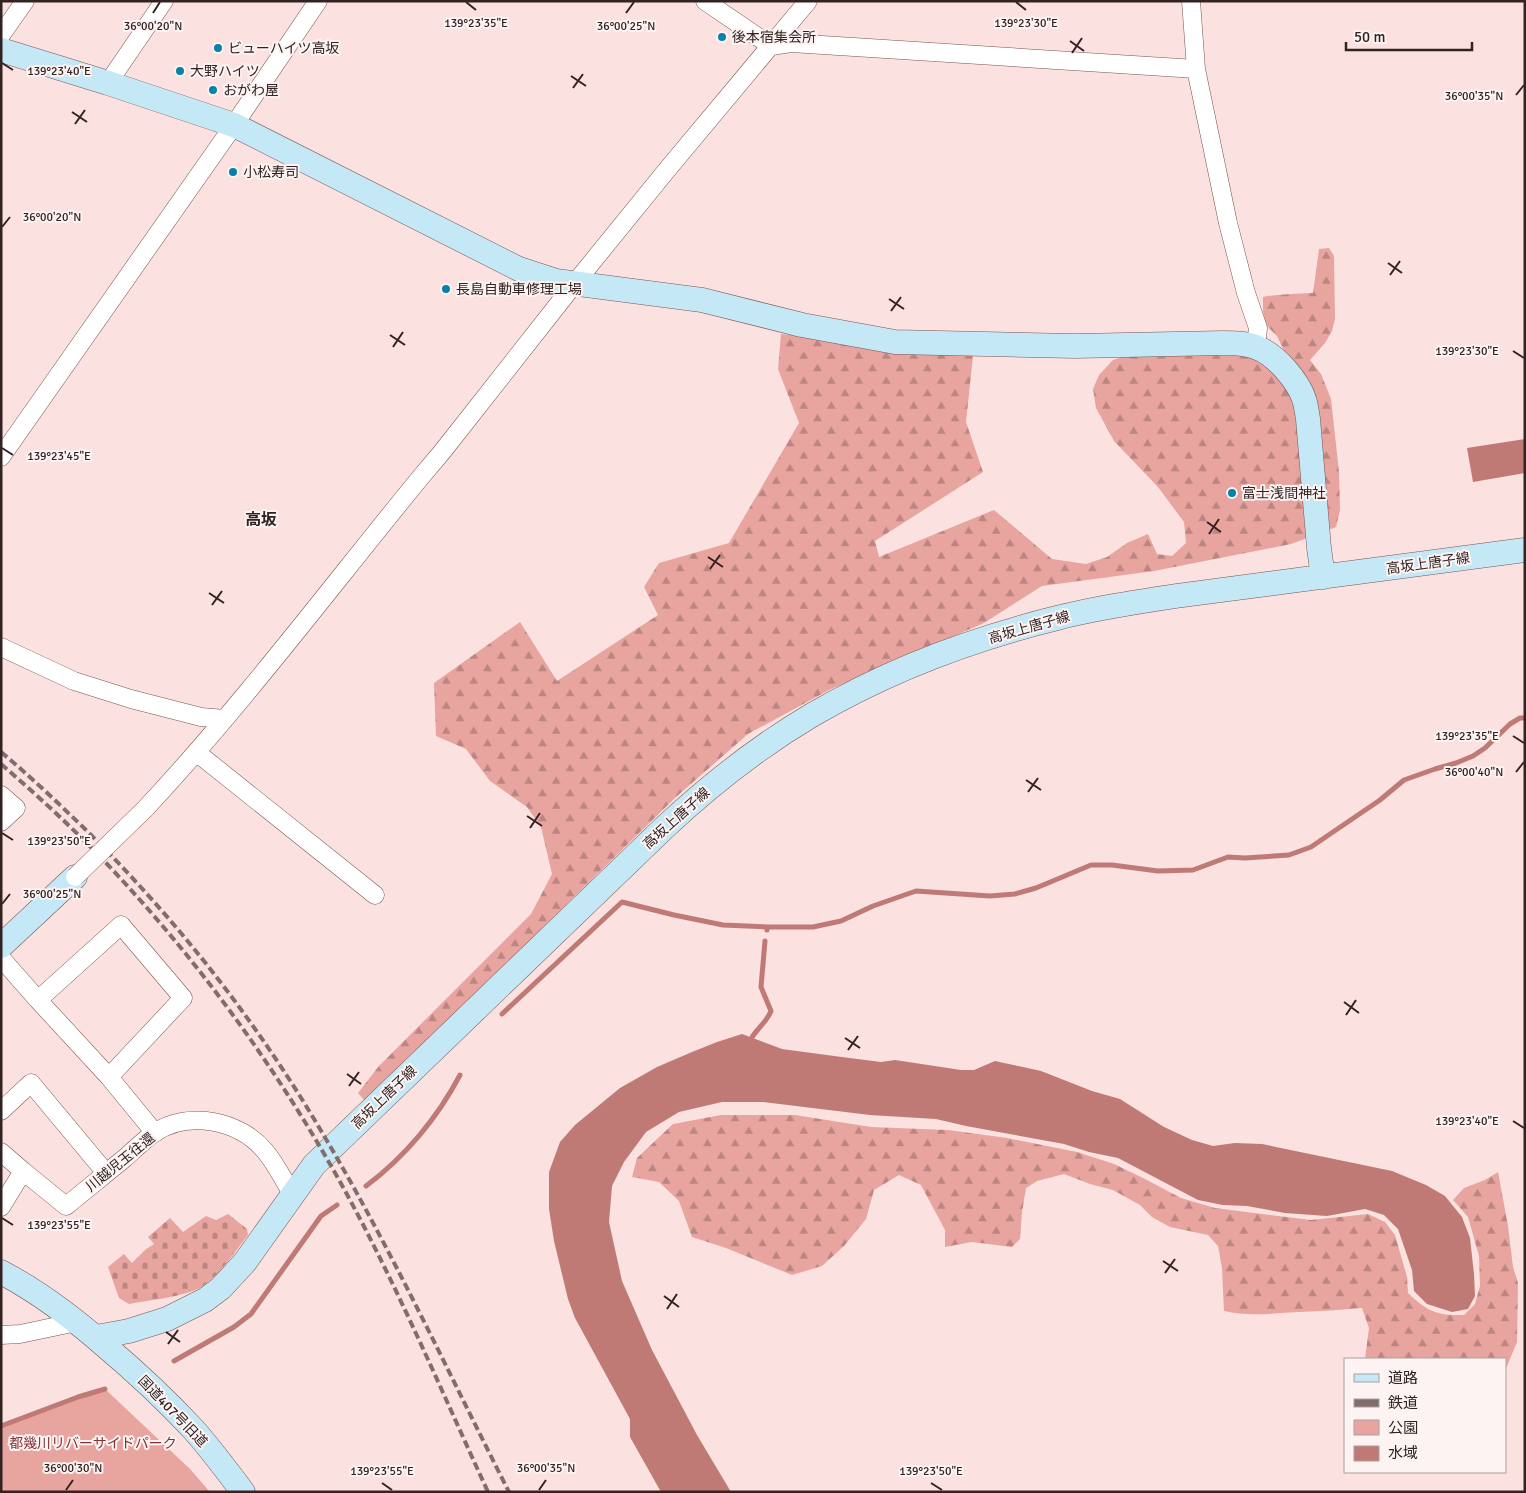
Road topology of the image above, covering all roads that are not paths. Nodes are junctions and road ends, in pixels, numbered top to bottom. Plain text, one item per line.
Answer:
1 (25, 1) edge
2 (164, 1) edge
3 (318, 1) edge
4 (705, 1) edge
5 (808, 1) edge
6 (1191, 1) edge
7 (1, 35) edge
8 (771, 46) junction
9 (1, 50) edge
10 (1196, 69) junction
11 (108, 83) junction
12 (234, 125) junction
13 (575, 283) junction
14 (1256, 347) junction
15 (1, 457) edge
16 (1525, 550) edge
17 (1323, 576) junction
18 (1, 647) edge
19 (225, 719) junction
20 (196, 752) junction
21 (1, 795) edge
22 (1, 822) edge
23 (75, 877) joint
24 (375, 896) dead end
25 (1, 946) edge
26 (1, 958) edge
27 (38, 1000) junction
28 (109, 1077) junction
29 (1, 1111) edge
30 (155, 1133) junction
31 (1, 1152) edge
32 (24, 1171) junction
33 (106, 1173) junction
34 (293, 1196) junction
35 (1, 1207) edge
36 (1, 1272) edge
37 (78, 1322) junction
38 (1, 1335) edge
39 (96, 1337) junction
40 (243, 1492) edge

1 - 7 street
2 - 11 street
3 - 12 street
4 - 8 street
5 - 8 street
6 - 10 street
8 - 10 street
8 - 13 street
9 - 11 street
10 - 14 street
11 - 12 street
12 - 13 street
12 - 15 street
13 - 14 street
13 - 19 street
14 - 17 street
16 - 17 street, 高坂上唐子線
17 - 34 street, 高坂上唐子線
18 - 19 street
19 - 20 street
20 - 23 street, bridge
20 - 24 street
21 - 22 street
23 - 25 street
26 - 27 street
27 - 28 street
27 - 28 street
28 - 30 street
29 - 33 street
30 - 33 street, 川越児玉往還
30 - 34 street, 川越児玉往還
31 - 32 street
32 - 33 street, 川越児玉往還
32 - 35 street
34 - 39 street, 高坂上唐子線
36 - 37 street
37 - 38 street
37 - 39 street
39 - 40 street, 国道407号旧道

